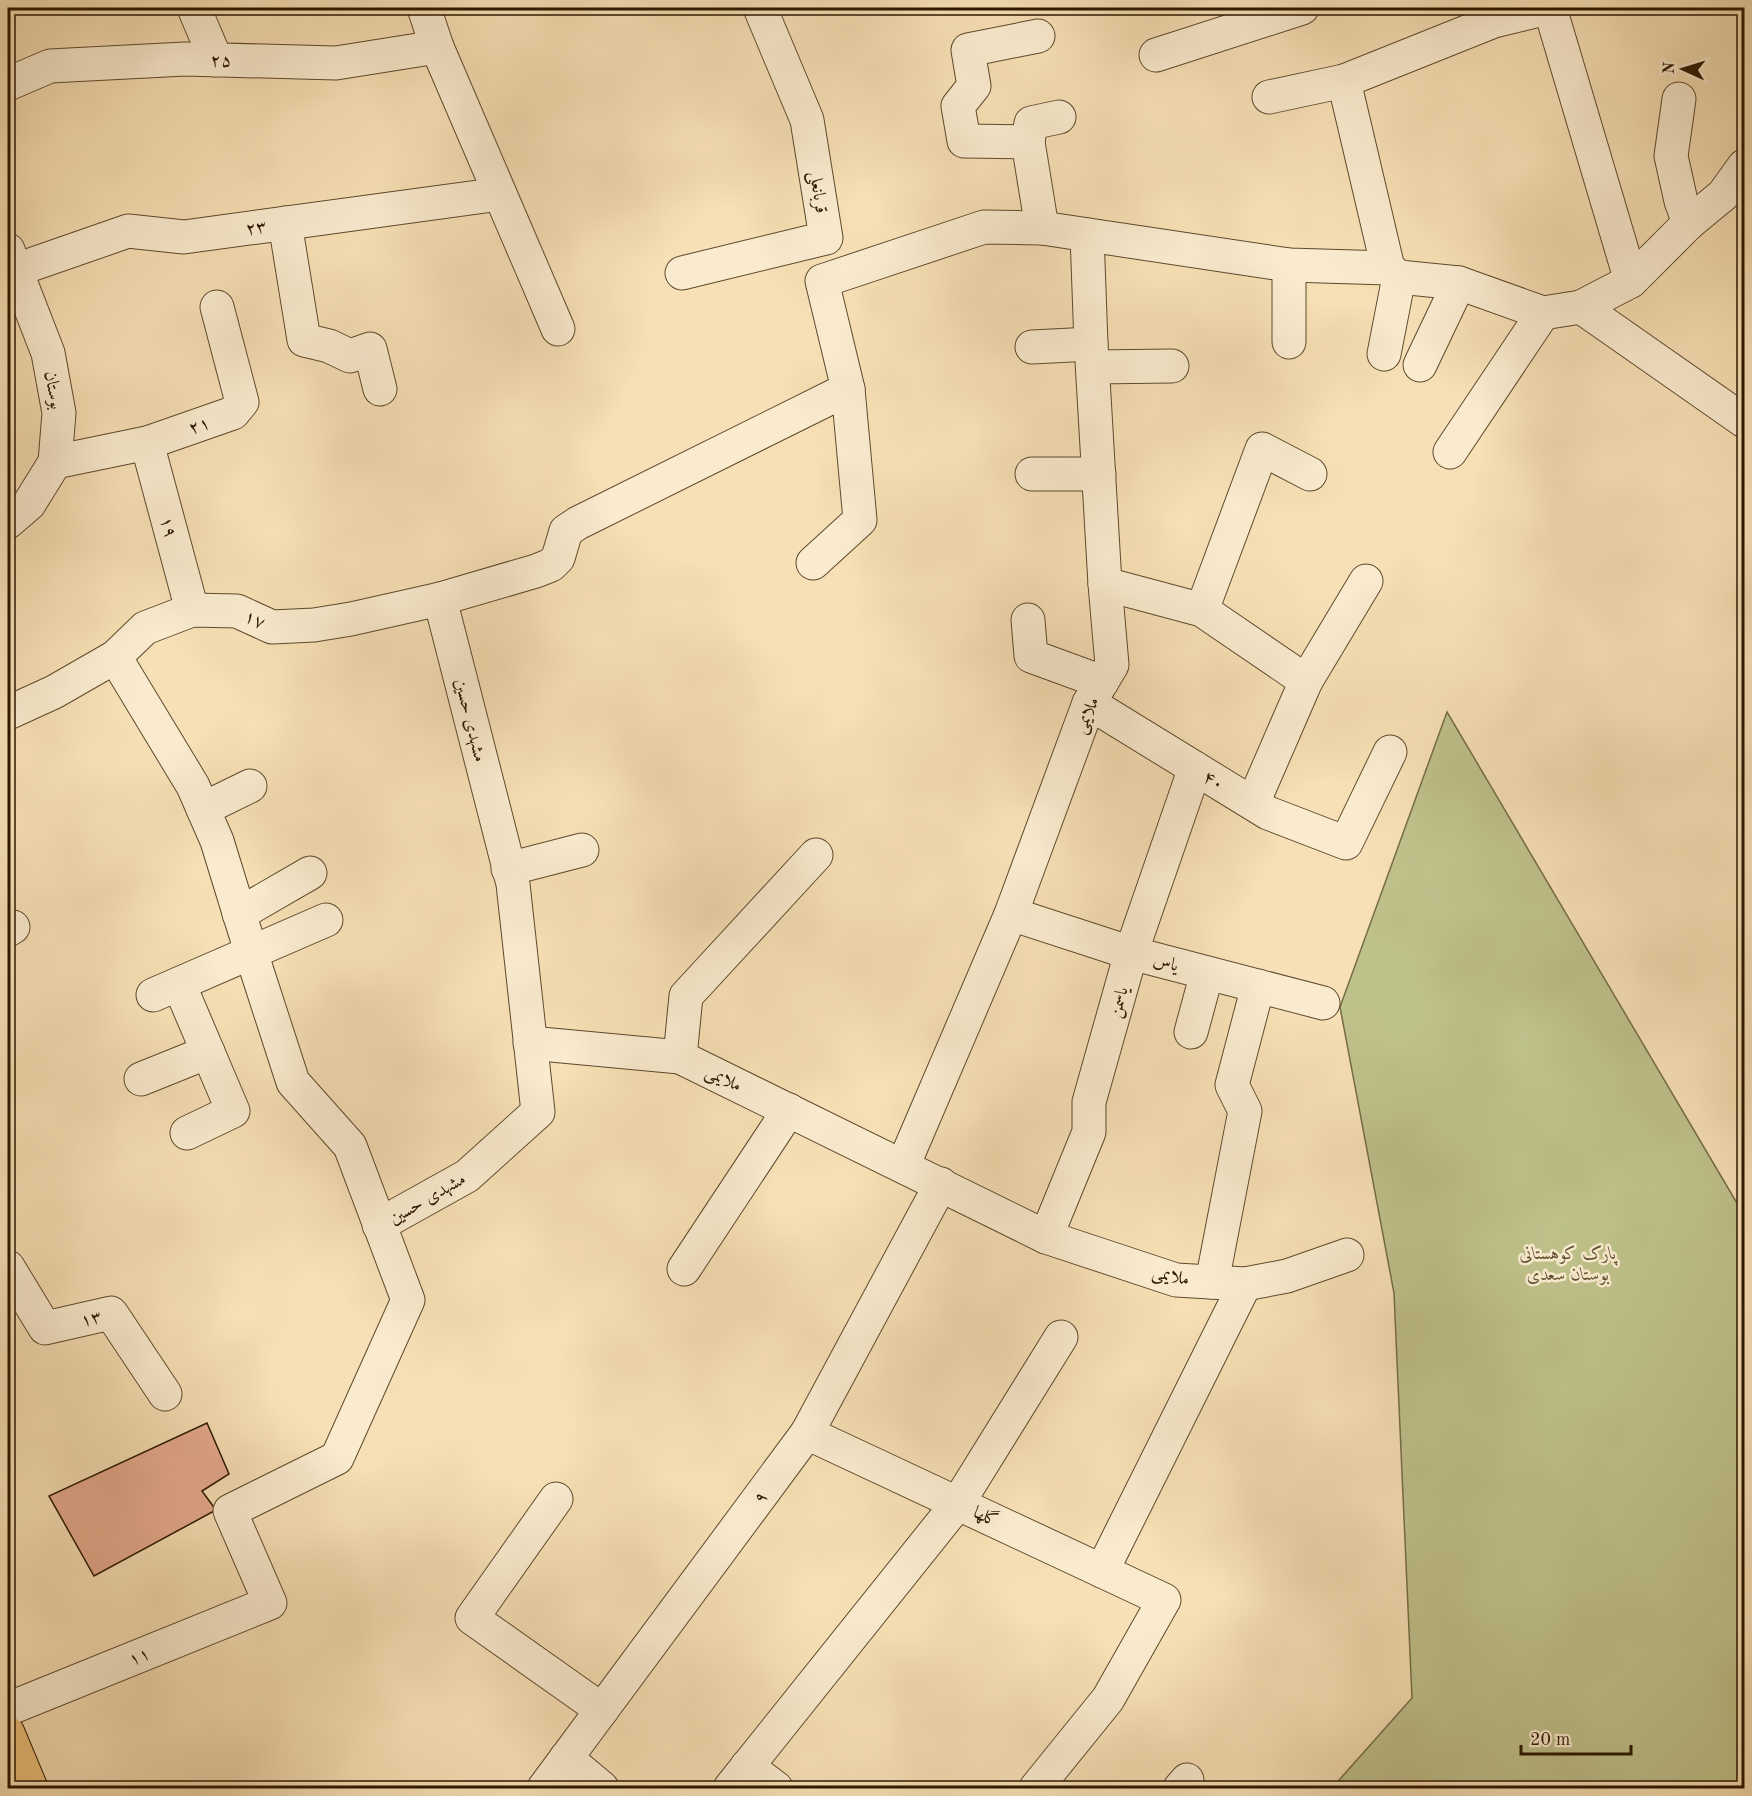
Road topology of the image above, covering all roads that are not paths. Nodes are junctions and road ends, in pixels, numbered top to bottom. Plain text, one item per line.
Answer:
1 (194, 8) edge
2 (424, 8) edge
3 (760, 8) edge
4 (1302, 8) edge
5 (1548, 8) edge
6 (1492, 14) edge
7 (1038, 36) dead end
8 (437, 46) junction
9 (1156, 55) dead end
10 (216, 60) junction
11 (1344, 81) junction
12 (8, 84) edge
13 (1269, 97) dead end
14 (1679, 99) dead end
15 (1059, 117) dead end
16 (1028, 142) junction
17 (1744, 166) edge
18 (500, 194) junction
19 (285, 223) junction
20 (1689, 223) junction
21 (1041, 228) junction
22 (1087, 235) junction
23 (12, 259) edge
24 (1289, 265) junction
25 (1393, 272) junction
26 (682, 273) dead end
27 (1631, 281) junction
28 (1459, 284) junction
29 (217, 307) dead end
30 (1581, 307) junction
31 (1543, 313) junction
32 (558, 329) dead end
33 (1289, 342) dead end
34 (1032, 347) dead end
35 (1384, 354) dead end
36 (1092, 355) junction
37 (1420, 365) dead end
38 (1173, 366) dead end
39 (380, 389) dead end
40 (848, 389) junction
41 (1744, 422) edge
42 (147, 443) junction
43 (1450, 452) dead end
44 (55, 462) junction
45 (1032, 474) dead end
46 (1099, 474) junction
47 (1310, 474) dead end
48 (8, 522) edge
49 (813, 563) dead end
50 (1366, 581) dead end
51 (1106, 584) junction
52 (440, 599) junction
53 (192, 610) junction
54 (1202, 610) junction
55 (1028, 620) dead end
56 (115, 657) junction
57 (1306, 681) junction
58 (1095, 693) junction
59 (8, 713) edge
60 (1390, 752) dead end
61 (1195, 768) junction
62 (250, 786) dead end
63 (1253, 803) junction
64 (203, 809) junction
65 (582, 850) dead end
66 (816, 855) dead end
67 (508, 869) junction
68 (310, 873) dead end
69 (239, 914) junction
70 (1011, 914) junction
71 (326, 920) dead end
72 (251, 952) junction
73 (1131, 953) junction
74 (1207, 973) junction
75 (1258, 986) junction
76 (1323, 1003) dead end
77 (1191, 1032) dead end
78 (530, 1043) junction
79 (208, 1052) junction
80 (680, 1057) junction
81 (141, 1079) dead end
82 (789, 1110) junction
83 (187, 1133) dead end
84 (903, 1166) junction
85 (940, 1184) junction
86 (380, 1224) junction
87 (1046, 1237) junction
88 (1347, 1256) dead end
89 (8, 1267) edge
90 (684, 1269) dead end
91 (1212, 1282) junction
92 (1245, 1284) junction
93 (1061, 1336) dead end
94 (165, 1394) dead end
95 (807, 1433) junction
96 (556, 1499) dead end
97 (958, 1503) junction
98 (1102, 1571) junction
99 (8, 1709) edge
100 (602, 1710) junction
101 (8, 1733) edge
102 (566, 1758) junction
103 (738, 1777) edge
104 (31, 1788) edge
105 (544, 1788) edge
106 (602, 1788) edge
107 (776, 1788) edge
108 (1036, 1788) edge

1 - 10 street
2 - 8 street
3 - 26 street, قربانعلی
4 - 9 street
5 - 6 street
5 - 27 street
6 - 11 street
7 - 16 street
8 - 10 street, ۲۵
8 - 18 street
10 - 12 street, ۲۵
11 - 13 street
11 - 25 street
14 - 20 street
15 - 16 street
16 - 21 street
17 - 20 street
18 - 19 street, ۲۳
18 - 32 street
19 - 23 street, ۲۳
19 - 39 street
20 - 27 street
21 - 22 street
21 - 40 street
22 - 24 street
22 - 36 street, ملایمی
23 - 44 street, بوستان
24 - 25 street
24 - 33 street
25 - 28 street
25 - 35 street
27 - 30 street
28 - 31 street
28 - 37 street
29 - 42 street, ۲۱
30 - 31 street
30 - 41 street
31 - 43 street
34 - 36 street
36 - 38 street
36 - 46 street, ملایمی
40 - 49 street
40 - 52 street
42 - 44 street, ۲۱
42 - 53 street, ۱۹
44 - 48 street, بوستان
45 - 46 street
46 - 51 street, ملایمی
47 - 54 street
50 - 57 street
51 - 54 street
51 - 58 street, ملایمی
52 - 53 street, ۱۷
52 - 67 street, مشهدی حسین
53 - 56 street, ۱۷
54 - 57 street
55 - 58 street, ۴۰
56 - 59 street, ۱۷
56 - 64 street
57 - 63 street
58 - 61 street, ۴۰
58 - 70 street, ملایمی
60 - 63 street, ۴۰
61 - 63 street, ۴۰
61 - 73 street, یاسمن
62 - 64 street
64 - 69 street
65 - 67 street
66 - 80 street
67 - 78 street, مشهدی حسین
68 - 69 street
69 - 72 street
70 - 73 street, یاس
70 - 84 street, ملایمی
71 - 72 street
72 - 79 street
72 - 86 street
73 - 74 street, یاس
73 - 87 street, یاسمن
74 - 75 street, یاس
74 - 77 street
75 - 76 street, یاس
75 - 91 street
78 - 80 street, ملایمی
78 - 86 street, مشهدی حسین
79 - 81 street
79 - 83 street
80 - 82 street, ملایمی
82 - 84 street, ملایمی
82 - 90 street
84 - 85 street, ملایمی
85 - 87 street, ملایمی
85 - 95 street, ۹
86 - 99 street, ۱۱
87 - 91 street, ملایمی
88 - 92 street, ملایمی
89 - 94 street, ۱۳
91 - 92 street, ملایمی
92 - 98 street
93 - 97 street
95 - 97 street, گلها
95 - 100 street, ۹
96 - 100 street
97 - 98 street, گلها
97 - 103 street
98 - 108 street, گلها
100 - 102 street, ۹
101 - 104 main road
102 - 105 street, ۹
102 - 106 street
103 - 107 street

